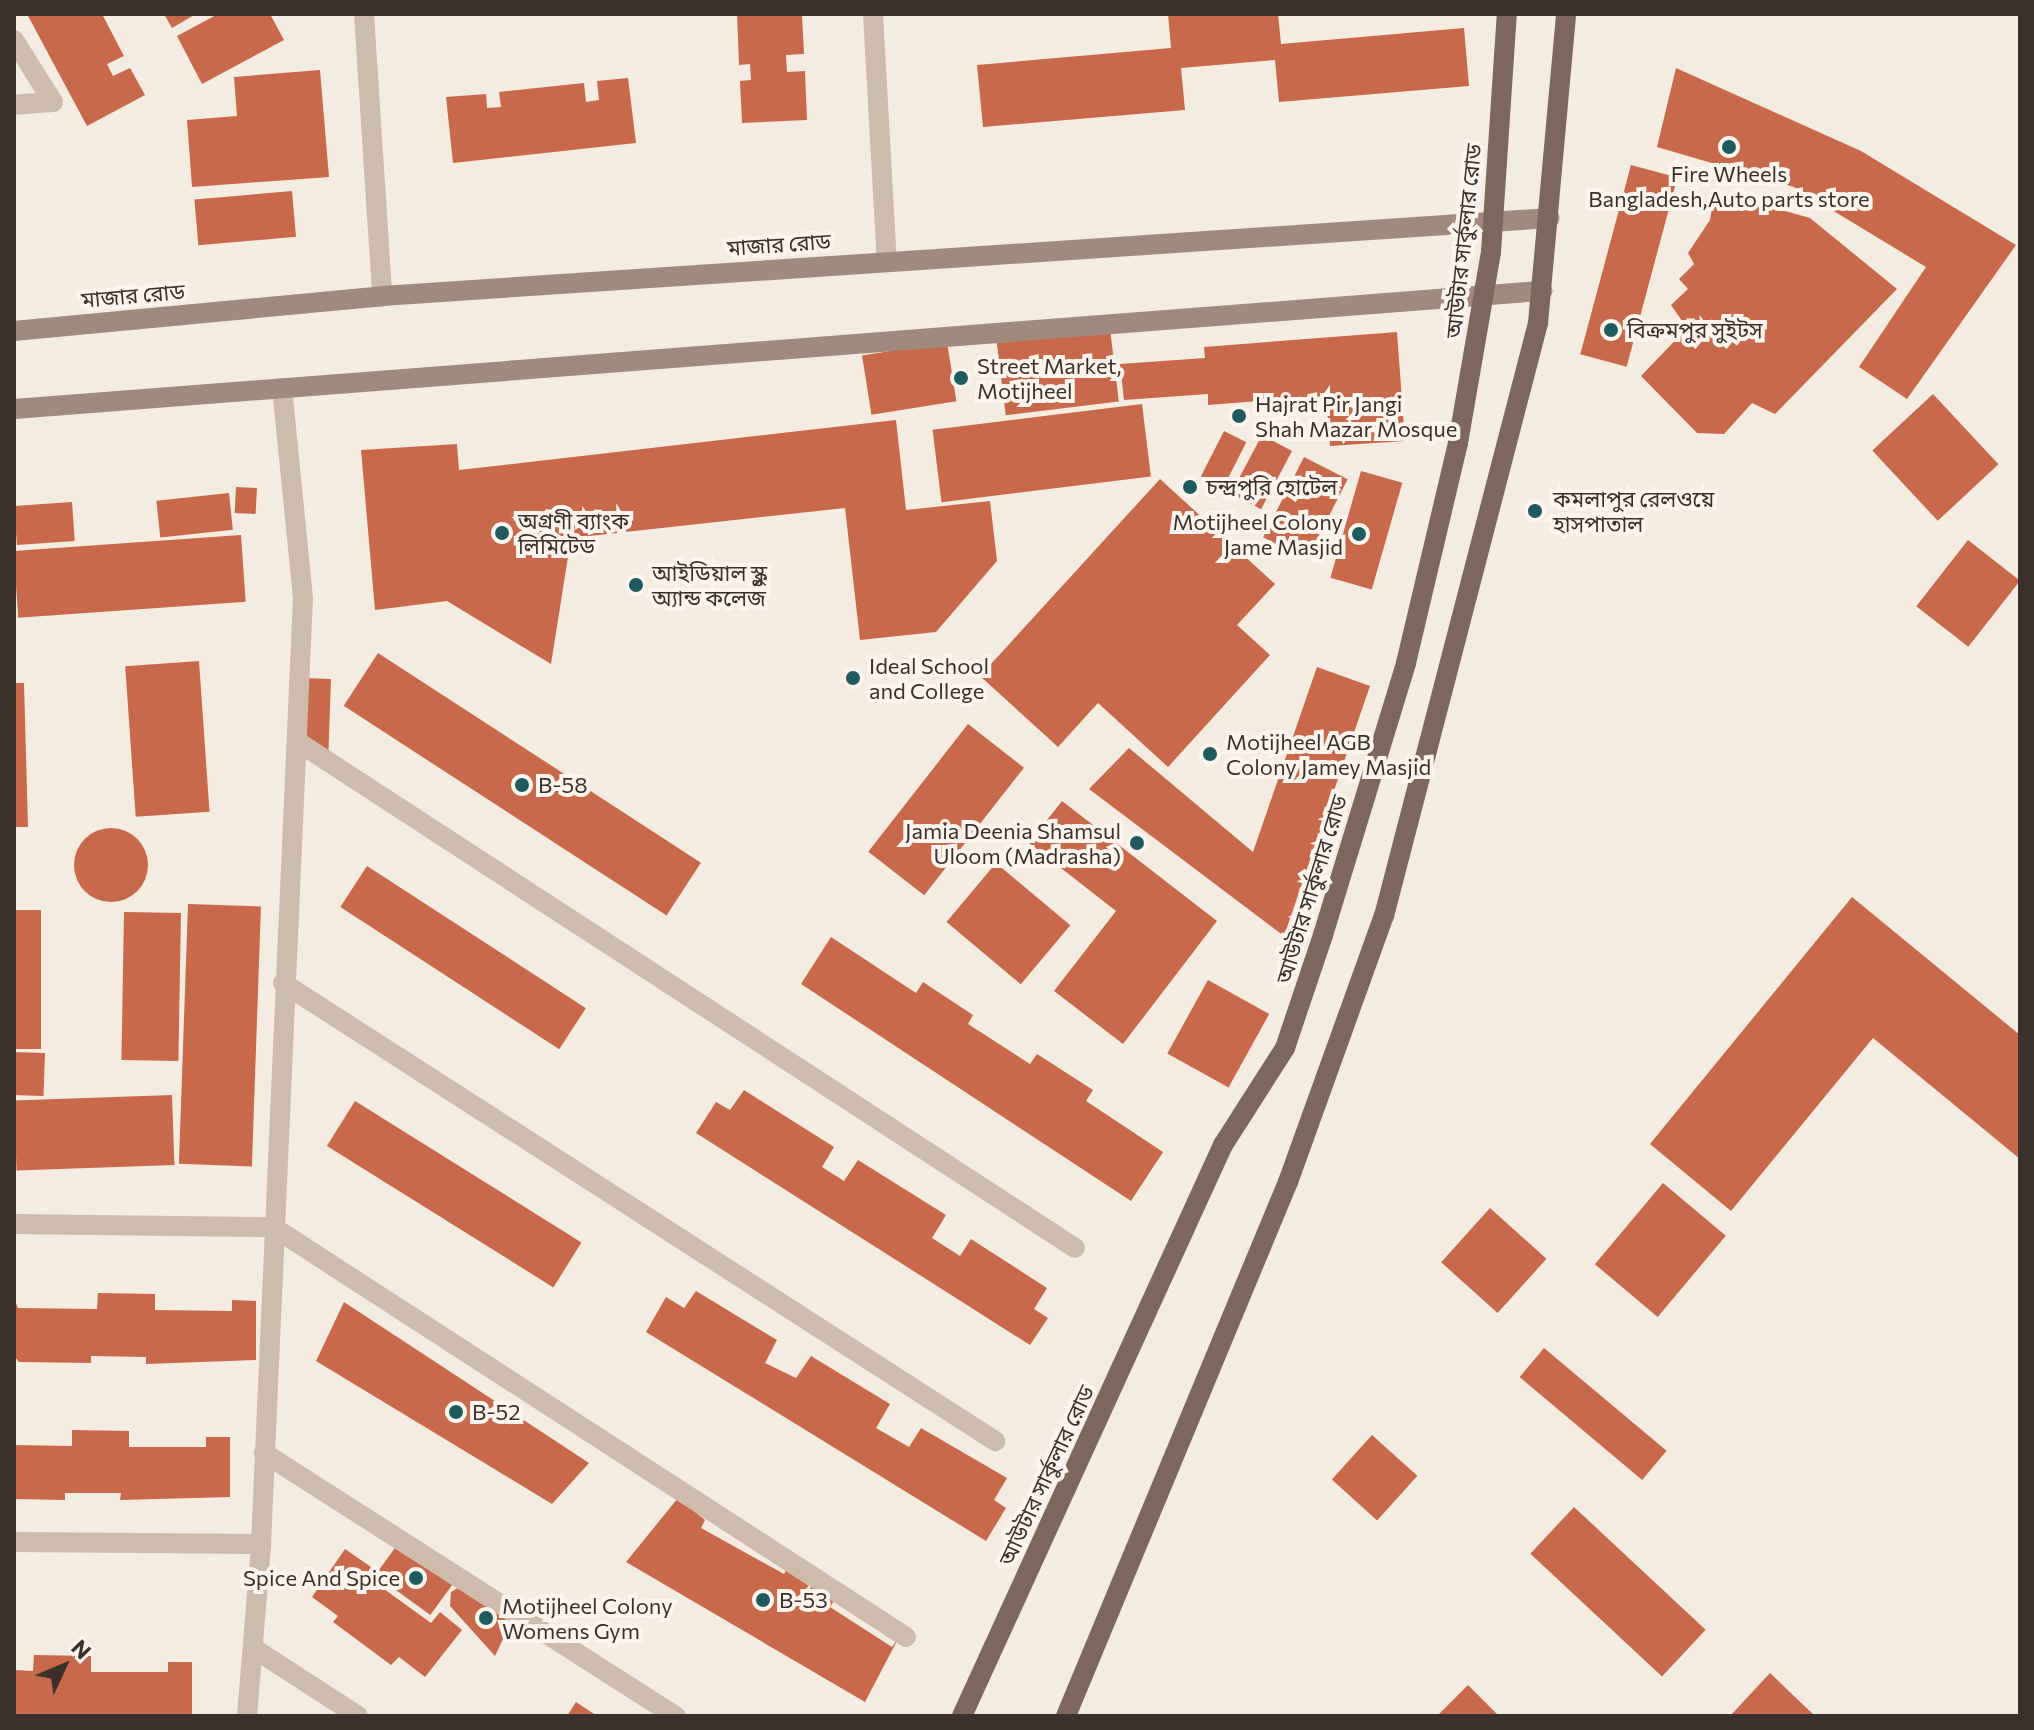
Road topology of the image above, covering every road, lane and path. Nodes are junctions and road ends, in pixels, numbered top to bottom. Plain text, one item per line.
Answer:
1 (364, 14) edge
2 (873, 14) edge
3 (1507, 14) edge
4 (1566, 14) edge
5 (14, 40) edge
6 (14, 105) edge
7 (1549, 218) junction
8 (1494, 219) junction
9 (887, 261) junction
10 (1542, 291) junction
11 (1486, 294) junction
12 (382, 296) junction
13 (14, 331) edge
14 (282, 388) junction
15 (14, 409) edge
16 (298, 742) junction
17 (283, 983) junction
18 (14, 1224) edge
19 (273, 1227) junction
20 (1075, 1248) dead end
21 (995, 1441) dead end
22 (264, 1453) junction
23 (14, 1542) edge
24 (261, 1544) junction
25 (906, 1637) dead end
26 (253, 1648) junction
27 (247, 1716) edge
28 (358, 1716) edge
29 (676, 1716) edge
30 (962, 1716) edge
31 (1066, 1716) edge

1 - 12 street
2 - 9 street
3 - 8 main road, আউটার সার্কুলার রোড
4 - 7 main road
5 - 6 street
7 - 8 main road, মাজার রোড
7 - 10 main road
8 - 9 main road, মাজার রোড
8 - 11 main road, আউটার সার্কুলার রোড
9 - 12 main road, মাজার রোড
10 - 11 main road
10 - 31 main road
11 - 14 main road
11 - 30 main road, আউটার সার্কুলার রোড
12 - 13 main road, মাজার রোড
14 - 15 main road
14 - 16 street
16 - 17 street
16 - 20 street
17 - 19 street
17 - 21 street
18 - 19 street
19 - 22 street
19 - 25 street
22 - 24 street
22 - 29 street
23 - 24 street
24 - 26 street
26 - 27 street
26 - 28 street

